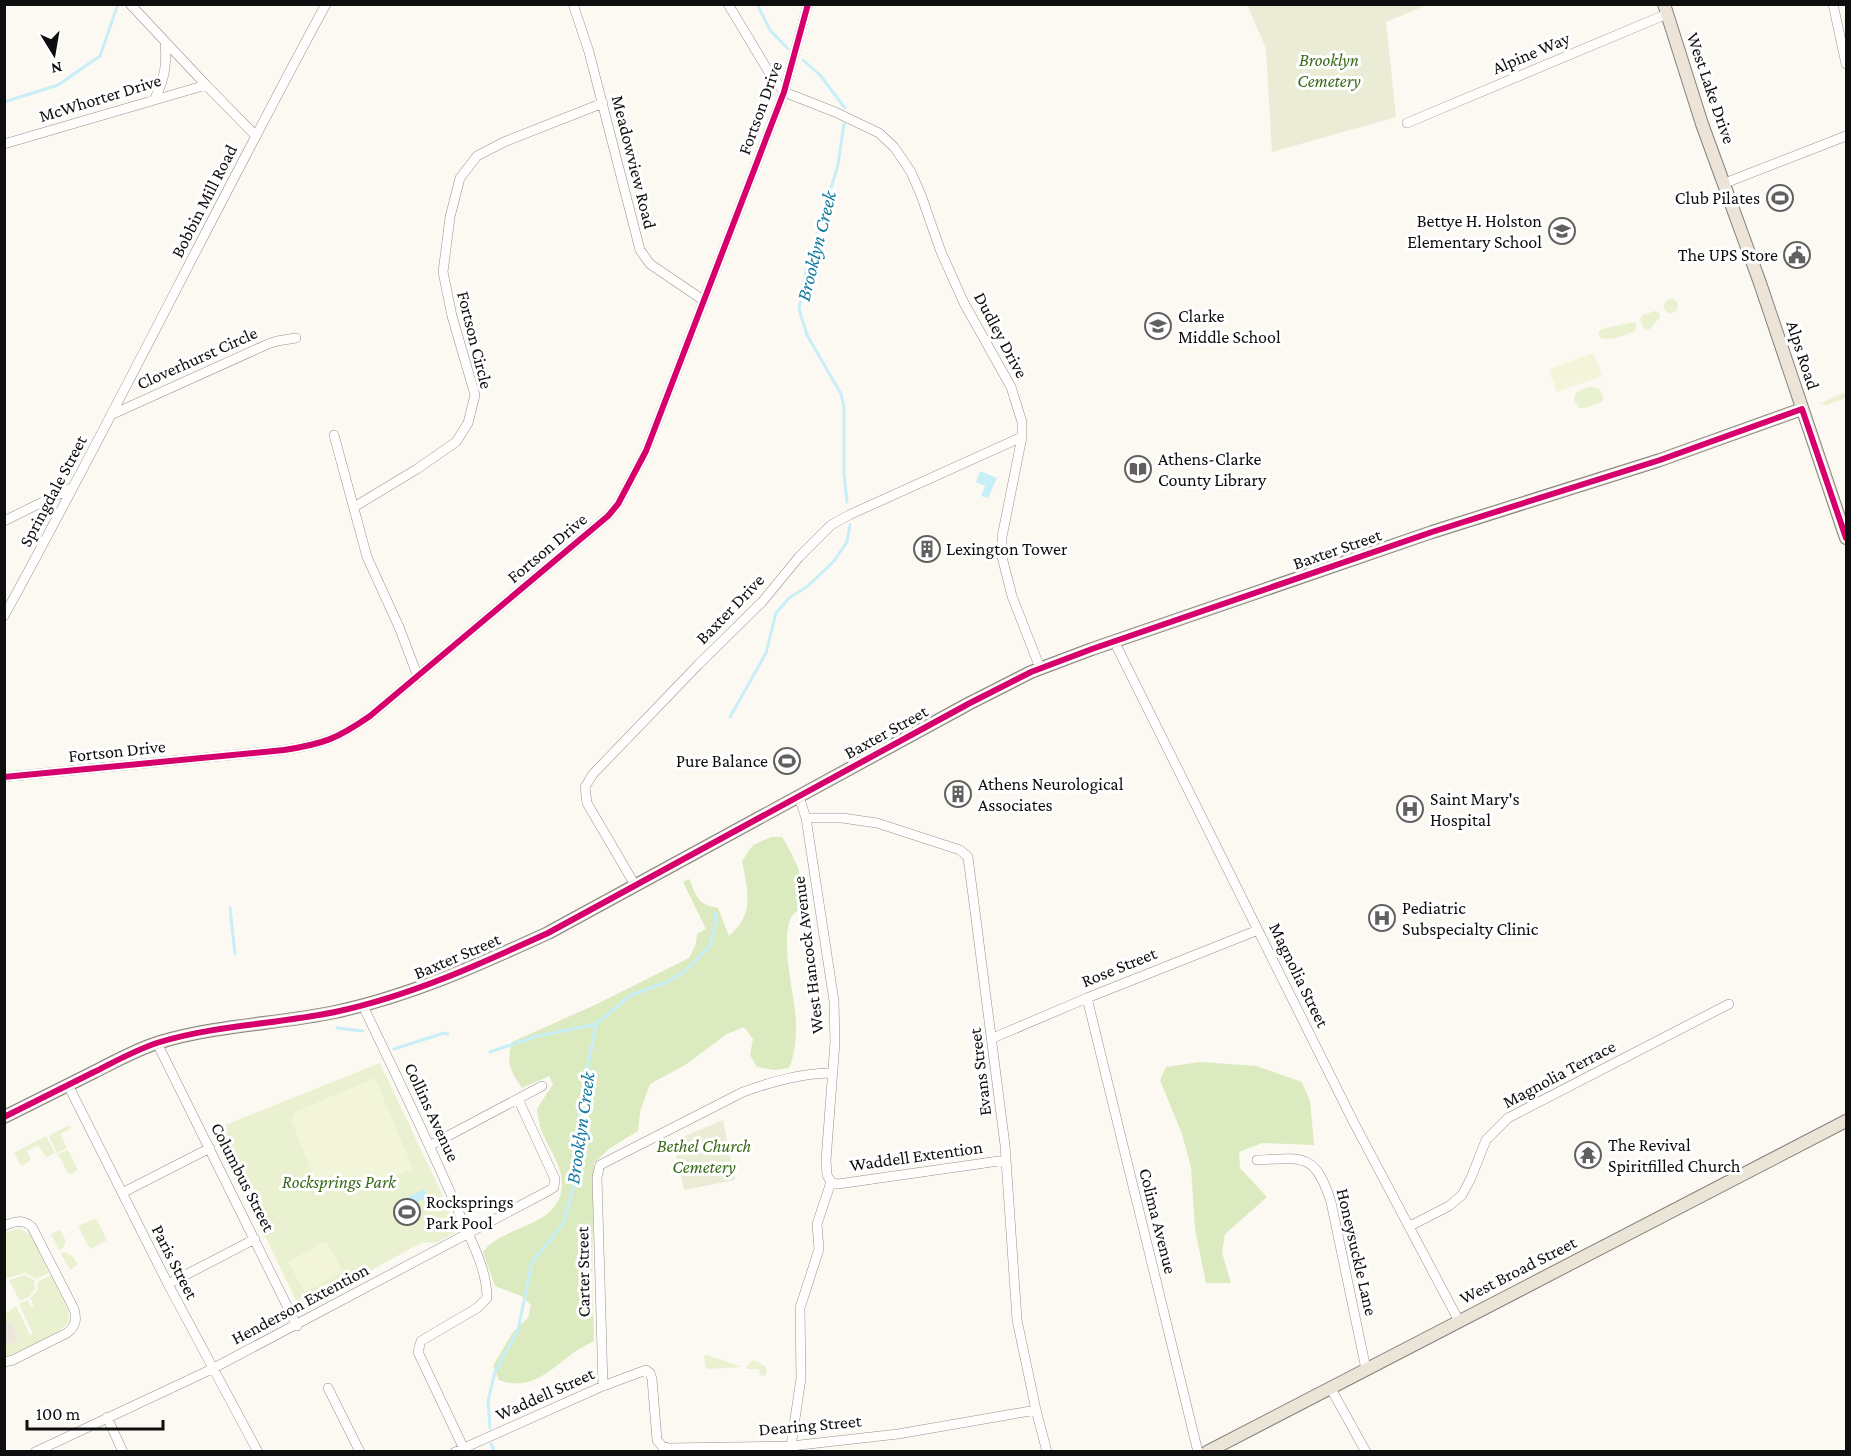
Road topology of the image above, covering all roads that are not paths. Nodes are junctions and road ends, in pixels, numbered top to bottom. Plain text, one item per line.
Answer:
1 (130, 4) edge
2 (326, 4) edge
3 (573, 4) edge
4 (728, 4) edge
5 (808, 4) edge
6 (1833, 4) edge
7 (1666, 9) edge
8 (165, 42) junction
9 (1846, 64) edge
10 (206, 85) junction
11 (784, 92) junction
12 (155, 98) junction
13 (603, 103) junction
14 (1407, 123) dead end
15 (256, 136) junction
16 (1846, 136) edge
17 (4, 144) edge
18 (1725, 183) junction
19 (703, 300) junction
20 (296, 338) dead end
21 (1802, 409) junction
22 (113, 414) junction
23 (334, 435) dead end
24 (1022, 437) junction
25 (71, 488) junction
26 (354, 507) junction
27 (4, 521) edge
28 (1846, 538) edge
29 (4, 616) edge
30 (1114, 641) junction
31 (1040, 668) junction
32 (418, 677) junction
33 (4, 777) edge
34 (799, 797) junction
35 (806, 818) junction
36 (635, 885) junction
37 (1258, 930) junction
38 (1087, 998) junction
39 (1729, 1004) dead end
40 (363, 1006) junction
41 (993, 1038) junction
42 (158, 1043) junction
43 (832, 1073) junction
44 (68, 1085) junction
45 (543, 1086) dead end
46 (518, 1100) junction
47 (4, 1117) edge
48 (1846, 1122) edge
49 (431, 1145) junction
50 (210, 1148) junction
51 (1006, 1160) junction
52 (1257, 1160) dead end
53 (831, 1182) junction
54 (122, 1193) junction
55 (1410, 1226) junction
56 (4, 1227) edge
57 (468, 1234) junction
58 (255, 1239) junction
59 (168, 1284) junction
60 (1459, 1321) junction
61 (297, 1326) junction
62 (4, 1362) edge
63 (212, 1369) junction
64 (1366, 1369) junction
65 (649, 1371) joint
66 (603, 1386) junction
67 (1330, 1387) junction
68 (328, 1388) dead end
69 (1036, 1410) junction
70 (107, 1417) junction
71 (784, 1448) edge
72 (459, 1450) edge
73 (34, 1452) edge
74 (123, 1452) edge
75 (258, 1452) edge
76 (360, 1452) edge
77 (1047, 1452) edge
78 (1198, 1452) edge
79 (1207, 1452) edge
80 (1366, 1452) edge

1 - 8 street, McWhorter Drive
2 - 15 street, Bobbin Mill Road
3 - 13 street, Meadowview Road
4 - 11 street
5 - 11 street, Fortson Drive
6 - 9 street
7 - 14 street, Alpine Way
7 - 18 main road, West Lake Drive
8 - 10 street, McWhorter Drive
8 - 12 street
10 - 12 street, McWhorter Drive
10 - 15 street, McWhorter Drive
11 - 19 street, Fortson Drive
11 - 24 street, Dudley Drive
12 - 17 street, McWhorter Drive
13 - 19 street, Meadowview Road
13 - 26 street, Fortson Circle
15 - 22 street, Bobbin Mill Road
16 - 18 street
18 - 21 main road, Alps Road
19 - 32 street, Fortson Drive
20 - 22 street, Cloverhurst Circle
21 - 28 main road, Alps Road
21 - 30 main road, Baxter Street
22 - 25 street, Springdale Street
23 - 26 street
24 - 31 street, Dudley Drive
24 - 36 street, Baxter Drive
25 - 27 street
25 - 29 street, Springdale Street
26 - 32 street
30 - 31 main road, Baxter Street
30 - 37 street, Magnolia Street
31 - 34 main road, Baxter Street
32 - 33 street, Fortson Drive
34 - 35 street, West Hancock Avenue
34 - 36 main road, Baxter Street
35 - 41 street, Evans Street
35 - 43 street, West Hancock Avenue
36 - 40 main road, Baxter Street
37 - 38 street, Rose Street
37 - 55 street, Magnolia Street
38 - 41 street, Rose Street
38 - 78 street, Colima Avenue
39 - 55 street, Magnolia Terrace
40 - 42 main road, Baxter Street
40 - 49 street, Collins Avenue
41 - 51 street, Evans Street
42 - 44 main road, Baxter Street
42 - 50 street, Columbus Street
43 - 53 street, West Hancock Avenue
43 - 66 street, Carter Street
44 - 47 main road, Baxter Street
44 - 54 street, Paris Street
45 - 46 street
46 - 49 street
46 - 57 street, Henderson Extention
48 - 60 main road, West Broad Street
49 - 57 street, Collins Avenue
50 - 54 street
50 - 58 street, Columbus Street
51 - 53 street, Waddell Extention
51 - 69 street, Evans Street
52 - 64 street, Honeysuckle Lane
53 - 71 street
54 - 59 street, Paris Street
55 - 60 street, Magnolia Street
56 - 62 street
57 - 61 street, Henderson Extention
57 - 72 street, Collins Avenue
58 - 59 street
58 - 61 street, Columbus Street
59 - 63 street, Paris Street
60 - 64 main road, West Broad Street
61 - 63 street, Henderson Extention
63 - 70 street, Henderson Extention
63 - 75 street, Paris Street
64 - 67 main road, West Broad Street
65 - 66 street, Waddell Street
65 - 71 street, Dearing Street
66 - 72 street, Waddell Street
67 - 79 main road, West Broad Street
67 - 80 street
68 - 76 street
69 - 71 street, Dearing Street
69 - 77 street, Evans Street
70 - 73 street, Henderson Extention
70 - 74 street

